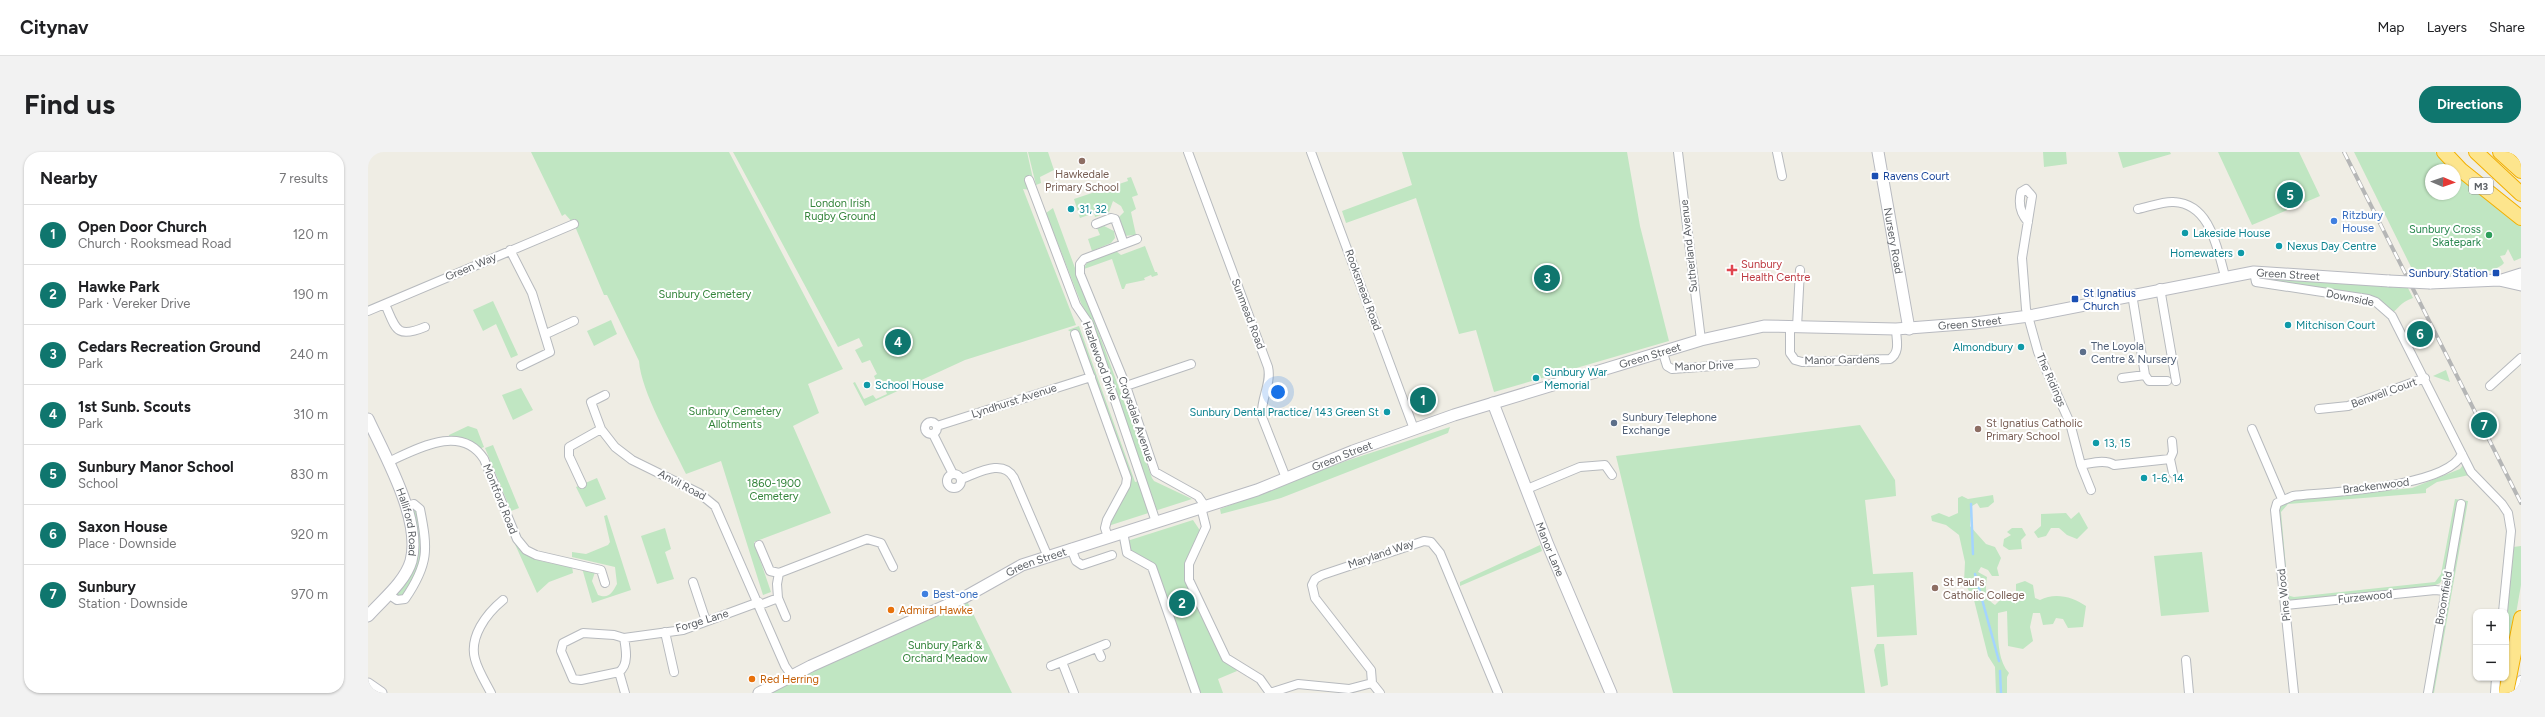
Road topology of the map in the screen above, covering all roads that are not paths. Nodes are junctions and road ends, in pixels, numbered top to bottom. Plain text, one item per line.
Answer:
1 (1188, 152) edge
2 (1311, 152) edge
3 (1678, 152) edge
4 (1777, 152) edge
5 (1879, 152) edge
6 (2444, 152) edge
7 (2476, 152) edge
8 (2500, 152) edge
9 (2521, 171) edge
10 (1782, 176) dead end
11 (1029, 180) dead end
12 (2521, 194) edge
13 (2138, 209) dead end
14 (2521, 218) edge
15 (2028, 222) dead end
16 (574, 224) dead end
17 (1096, 224) dead end
18 (1138, 239) dead end
19 (1124, 244) junction
20 (510, 250) junction
21 (1800, 270) dead end
22 (2254, 272) junction
23 (2521, 274) edge
24 (2225, 276) junction
25 (2499, 280) junction
26 (2521, 285) edge
27 (2160, 288) junction
28 (2132, 294) junction
29 (385, 304) junction
30 (368, 311) edge
31 (2029, 316) junction
32 (574, 321) dead end
33 (425, 327) dead end
34 (1794, 327) junction
35 (1896, 329) junction
36 (1909, 329) junction
37 (546, 334) junction
38 (1075, 334) dead end
39 (1701, 340) junction
40 (1662, 353) junction
41 (2521, 358) edge
42 (1755, 363) dead end
43 (1192, 364) dead end
44 (521, 366) dead end
45 (2145, 375) junction
46 (1091, 377) junction
47 (2122, 378) dead end
48 (2425, 378) junction
49 (2167, 381) dead end
50 (2176, 381) dead end
51 (1126, 386) junction
52 (2490, 386) dead end
53 (605, 395) dead end
54 (1494, 403) junction
55 (2319, 409) dead end
56 (368, 419) edge
57 (2252, 428) dead end
58 (601, 429) junction
59 (1414, 429) junction
60 (2172, 441) dead end
61 (2462, 454) junction
62 (2170, 459) junction
63 (388, 462) junction
64 (2081, 465) junction
65 (2173, 473) dead end
66 (953, 474) junction
67 (1612, 475) dead end
68 (961, 478) junction
69 (1286, 478) junction
70 (582, 484) dead end
71 (1527, 489) junction
72 (2091, 490) dead end
73 (2282, 499) junction
74 (2461, 504) dead end
75 (406, 506) junction
76 (1203, 506) junction
77 (1156, 522) junction
78 (1123, 532) junction
79 (1108, 536) junction
80 (760, 545) dead end
81 (1071, 548) junction
82 (1112, 555) dead end
83 (1048, 557) junction
84 (894, 567) dead end
85 (779, 573) junction
86 (693, 582) dead end
87 (606, 583) dead end
88 (2445, 591) junction
89 (388, 594) junction
90 (778, 598) junction
91 (503, 600) dead end
92 (759, 604) junction
93 (2285, 605) junction
94 (2503, 609) edge
95 (369, 611) edge
96 (786, 617) dead end
97 (2521, 618) edge
98 (706, 621) junction
99 (665, 632) junction
100 (624, 638) junction
101 (1106, 644) dead end
102 (1097, 648) junction
103 (1101, 657) dead end
104 (2186, 660) dead end
105 (1062, 662) junction
106 (1051, 666) dead end
107 (619, 672) junction
108 (674, 672) dead end
109 (792, 676) junction
110 (2521, 680) edge
111 (2496, 681) edge
112 (1372, 683) junction
113 (368, 684) edge
114 (381, 693) edge
115 (492, 693) edge
116 (625, 693) edge
117 (759, 693) edge
118 (1074, 693) edge
119 (1196, 693) edge
120 (1270, 693) edge
121 (1380, 693) edge
122 (1498, 693) edge
123 (1611, 693) edge
124 (2189, 693) edge
125 (2294, 693) edge
126 (2428, 693) edge
127 (2495, 693) edge
128 (2506, 693) edge
129 (2518, 693) edge

1 - 69 street, Sunmead Road
2 - 59 street, Rooksmead Road
3 - 39 street, Sutherland Avenue
4 - 10 street
5 - 36 street, Nursery Road
6 - 14 highway, M3
7 - 12 highway, M3
8 - 9 highway
11 - 77 street, Hazlewood Drive
13 - 24 street
15 - 31 street, The Ridings
16 - 20 street, Green Way
17 - 19 street
18 - 19 street
19 - 51 street, Croysdale Avenue
20 - 29 street, Green Way
20 - 37 street
21 - 34 street
22 - 24 street, Green Street
22 - 25 street, Green Street, bridge
22 - 48 street, Downside
23 - 25 street, Green Street
24 - 27 street, Green Street
25 - 26 street, Green Street
27 - 28 street, Green Street
27 - 50 street
28 - 31 street, Green Street
28 - 45 street
29 - 30 street, Green Way
29 - 33 street
31 - 36 street, Green Street
31 - 64 street, The Ridings
32 - 37 street
34 - 35 street, Green Street
34 - 35 street, Manor Gardens
34 - 39 street, Green Street
35 - 36 street, Green Street
37 - 44 street
38 - 46 street
39 - 40 street, Green Street
40 - 42 street, Manor Drive
40 - 54 street, Green Street
41 - 52 street
43 - 51 street
45 - 47 street
45 - 49 street
46 - 66 street, Lyndhurst Avenue
46 - 79 street
48 - 55 street, Benwell Court
48 - 61 street, Downside
51 - 76 street, Croysdale Avenue
53 - 58 street, Anvil Road
54 - 59 street, Green Street
54 - 71 street, Manor Lane
56 - 63 street, Halliford Road
57 - 73 street
58 - 70 street
58 - 92 street, Anvil Road
59 - 69 street, Green Street
60 - 62 street
61 - 73 street, Brackenwood
61 - 94 street, Downside
62 - 64 street
62 - 65 street
63 - 75 street, Halliford Road
63 - 87 street, Montford Road
64 - 72 street, The Ridings
66 - 68 street
66 - 68 street, Lyndhurst Avenue
67 - 71 street
68 - 83 street, Lyndhurst Avenue
69 - 76 street, Green Street
71 - 123 street, Manor Lane
73 - 93 street, Pine Wood
74 - 88 street, Broomfield
75 - 89 street, Halliford Road
75 - 89 street
76 - 77 street, Green Street
76 - 120 street
77 - 78 street, Green Street
78 - 79 street, Green Street
78 - 119 street
79 - 81 street, Green Street
80 - 85 street
81 - 82 street
81 - 83 street, Green Street
83 - 109 street, Green Street
84 - 85 street
85 - 90 street
86 - 98 street
88 - 93 street, Furzewood
88 - 126 street, Broomfield
89 - 95 street, Halliford Road
90 - 92 street, Forge Lane
90 - 96 street
91 - 115 street
92 - 98 street, Forge Lane
92 - 109 street
93 - 125 street, Pine Wood
97 - 128 highway
98 - 99 street, Forge Lane
99 - 100 street, Forge Lane
99 - 108 street
100 - 107 street
100 - 107 street, Forge Lane
101 - 102 street
102 - 103 street
102 - 105 street
104 - 124 street
105 - 106 street
105 - 118 street
107 - 116 street
109 - 117 street, Green Street
110 - 129 street
111 - 127 street
112 - 120 street
112 - 121 street, Maryland Way
112 - 122 street, Maryland Way
113 - 114 street

